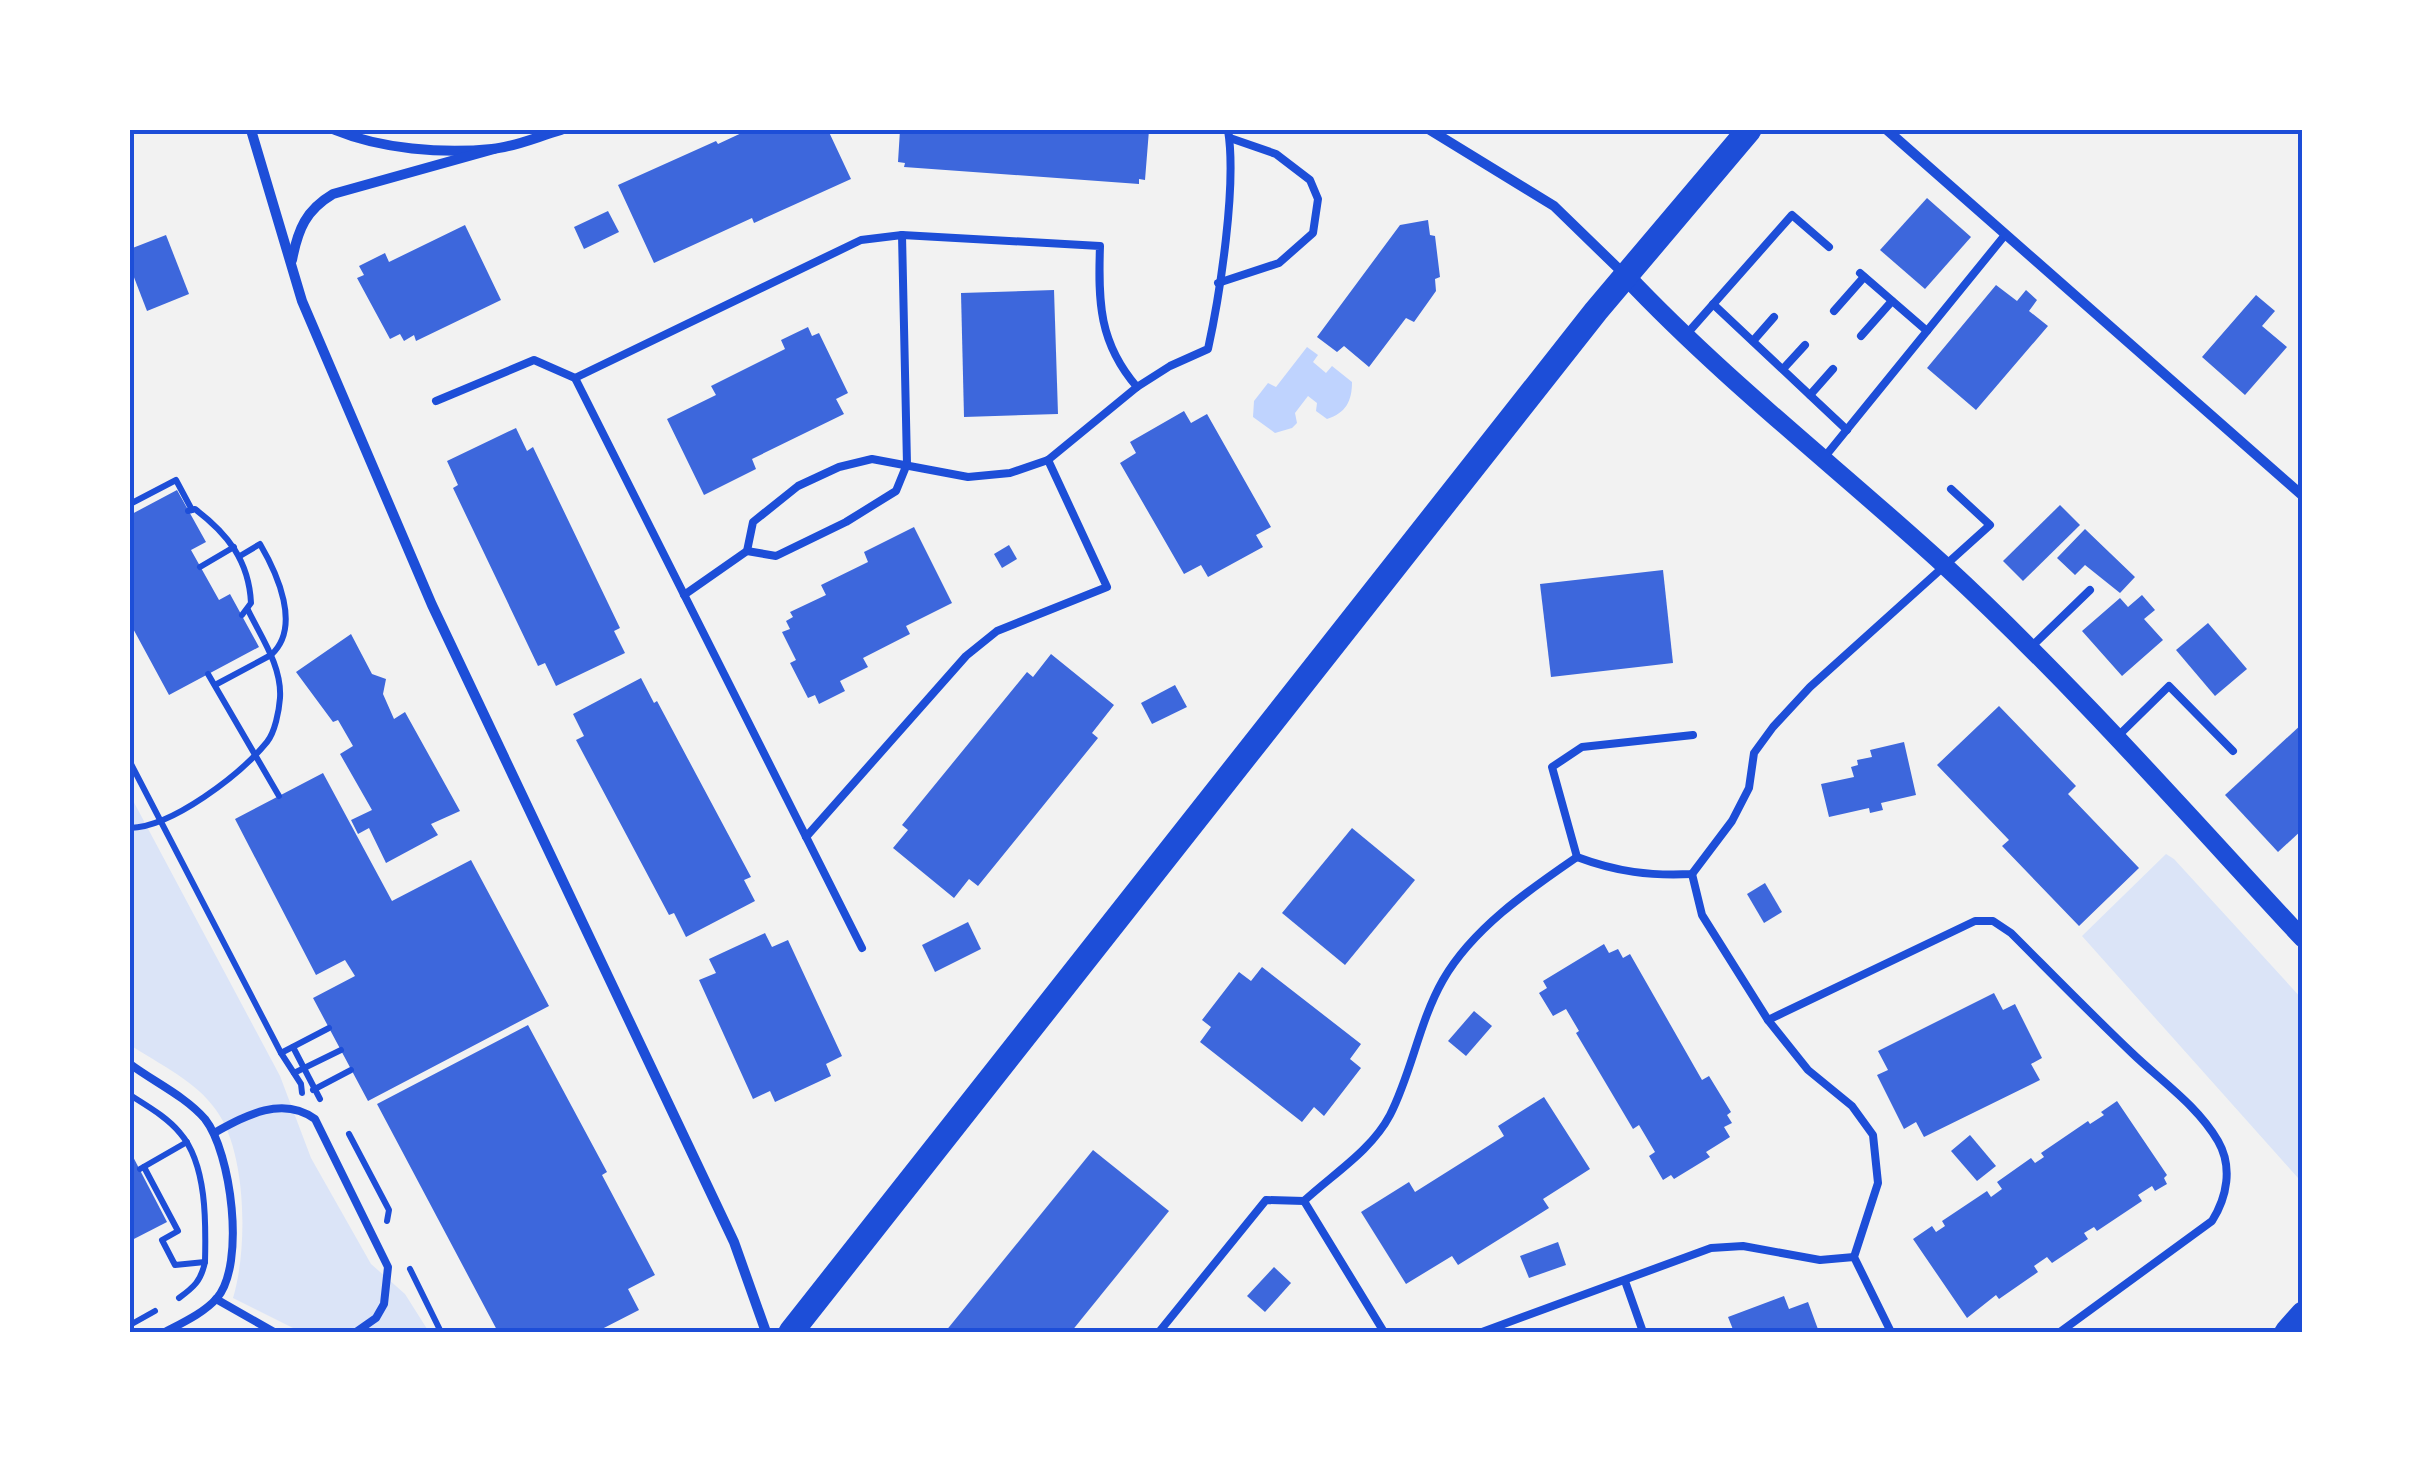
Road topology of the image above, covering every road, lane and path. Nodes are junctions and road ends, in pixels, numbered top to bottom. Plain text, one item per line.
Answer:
1 (251, 130) edge
2 (335, 130) edge
3 (561, 130) edge
4 (1430, 130) edge
5 (1748, 130) edge
6 (1887, 130) edge
7 (1229, 134) edge
8 (494, 149) junction
9 (902, 234) junction
10 (2005, 234) junction
11 (1829, 247) dead end
12 (291, 266) junction
13 (1625, 275) junction
14 (1218, 283) junction
15 (1892, 301) junction
16 (1713, 304) junction
17 (1834, 311) dead end
18 (1774, 317) dead end
19 (1928, 331) junction
20 (1684, 336) junction
21 (1862, 336) dead end
22 (1753, 341) junction
23 (1805, 344) dead end
24 (1833, 369) dead end
25 (1783, 370) junction
26 (575, 378) junction
27 (1137, 387) junction
28 (1810, 395) junction
29 (436, 401) dead end
30 (1847, 430) junction
31 (1048, 460) junction
32 (1823, 460) junction
33 (906, 464) junction
34 (1950, 489) dead end
35 (2303, 496) edge
36 (130, 504) edge
37 (234, 547) junction
38 (748, 550) junction
39 (240, 556) junction
40 (200, 566) dead end
41 (1946, 566) junction
42 (2090, 590) dead end
43 (684, 595) junction
44 (2030, 648) junction
45 (271, 655) junction
46 (208, 674) dead end
47 (215, 685) junction
48 (1693, 735) dead end
49 (2117, 737) junction
50 (2232, 751) dead end
51 (254, 753) junction
52 (130, 762) edge
53 (280, 796) dead end
54 (160, 822) junction
55 (130, 828) edge
56 (806, 837) junction
57 (1577, 857) junction
58 (1692, 874) junction
59 (2303, 939) edge
60 (862, 948) dead end
61 (1768, 1020) junction
62 (329, 1028) dead end
63 (341, 1050) dead end
64 (281, 1053) junction
65 (130, 1064) edge
66 (352, 1070) dead end
67 (294, 1073) junction
68 (130, 1094) edge
69 (302, 1094) junction
70 (305, 1111) junction
71 (214, 1134) junction
72 (187, 1142) junction
73 (1304, 1201) junction
74 (1854, 1257) junction
75 (205, 1262) junction
76 (1625, 1282) junction
77 (216, 1299) junction
78 (175, 1301) dead end
79 (160, 1309) dead end
80 (2303, 1314) edge
81 (130, 1325) edge
82 (165, 1332) edge
83 (274, 1332) edge
84 (356, 1332) edge
85 (766, 1332) edge
86 (791, 1332) edge
87 (1159, 1332) edge
88 (1384, 1332) edge
89 (1482, 1332) edge
90 (1643, 1332) edge
91 (1892, 1332) edge
92 (2060, 1332) edge
93 (2287, 1332) edge

1 - 12 street
2 - 8 street
3 - 8 street
4 - 13 street
5 - 13 main road
6 - 10 street
7 - 14 lane
7 - 14 lane
8 - 12 street
9 - 26 lane
9 - 27 lane
9 - 33 lane
10 - 19 lane
10 - 35 street
11 - 16 lane
12 - 85 street
13 - 20 street
13 - 86 main road
14 - 27 lane
15 - 17 lane
15 - 19 lane
15 - 21 lane
16 - 20 lane
16 - 22 lane
18 - 22 lane
19 - 30 lane
20 - 32 street
22 - 25 lane
23 - 25 lane
24 - 28 lane
25 - 28 lane
26 - 29 lane
26 - 43 lane
27 - 31 lane
28 - 30 lane
30 - 32 lane
31 - 33 lane
31 - 56 lane
32 - 41 street
33 - 38 lane
33 - 38 lane
34 - 41 lane
36 - 37 path
37 - 39 path
37 - 40 path
38 - 43 lane
39 - 45 path
39 - 45 path
41 - 44 street
41 - 58 lane
42 - 44 lane
43 - 56 lane
44 - 49 street
45 - 47 path
45 - 51 path
46 - 47 path
47 - 51 path
48 - 57 lane
49 - 50 lane
49 - 59 street
51 - 53 path
51 - 54 path
52 - 54 path
54 - 55 path
54 - 64 path
56 - 60 lane
57 - 58 lane
57 - 73 lane
58 - 61 lane
61 - 74 lane
61 - 92 lane
62 - 64 path
63 - 67 path
64 - 67 path
65 - 71 lane
66 - 69 path
67 - 69 path
68 - 72 path
69 - 70 path
70 - 71 lane
70 - 84 lane
71 - 77 lane
72 - 75 path
72 - 75 path
73 - 87 lane
73 - 88 lane
74 - 76 lane
74 - 91 lane
75 - 78 path
76 - 89 lane
76 - 90 lane
77 - 82 lane
77 - 83 lane
79 - 81 path
80 - 93 main road

